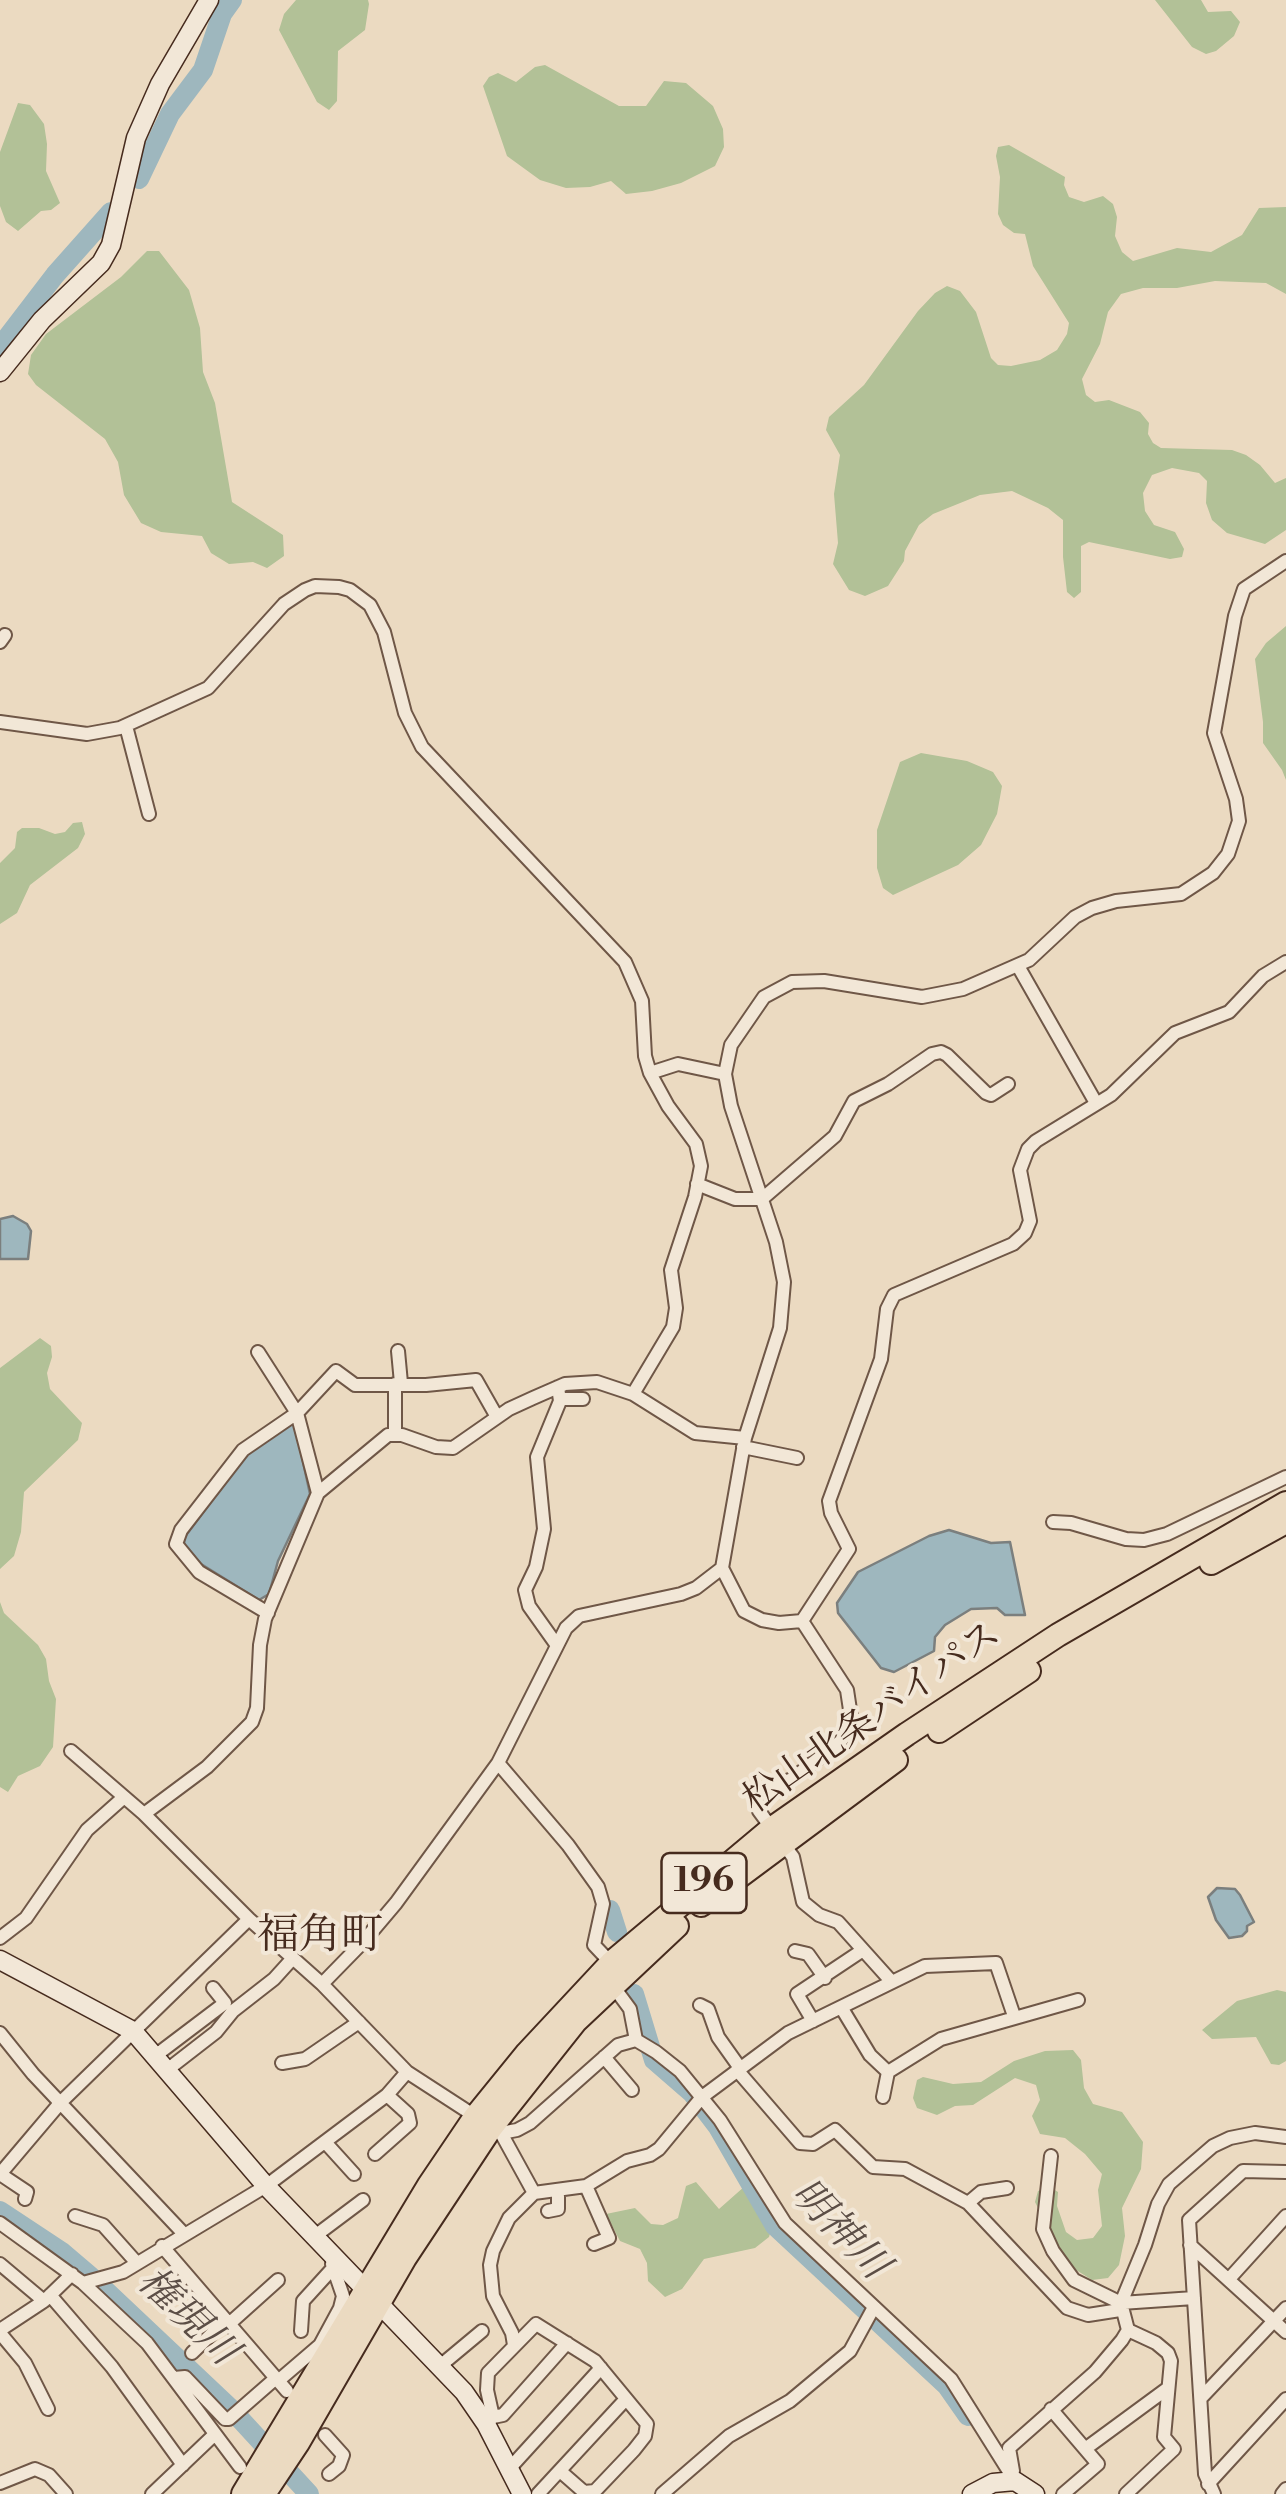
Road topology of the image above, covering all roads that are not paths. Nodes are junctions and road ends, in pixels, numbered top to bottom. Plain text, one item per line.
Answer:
1 (209, 0) edge
2 (0, 372) edge
3 (1286, 561) edge
4 (0, 722) edge
5 (126, 726) junction
6 (149, 814) dead end
7 (1286, 962) edge
8 (1018, 966) junction
9 (650, 1073) junction
10 (725, 1074) junction
11 (1008, 1084) dead end
12 (1096, 1103) junction
13 (697, 1184) junction
14 (762, 1199) junction
15 (398, 1351) dead end
16 (258, 1352) dead end
17 (398, 1383) junction
18 (560, 1393) junction
19 (634, 1394) junction
20 (582, 1399) dead end
21 (296, 1413) junction
22 (497, 1417) junction
23 (395, 1434) junction
24 (744, 1442) junction
25 (797, 1458) dead end
26 (1286, 1477) edge
27 (318, 1493) junction
28 (1286, 1503) edge
29 (1053, 1522) dead end
30 (1286, 1522) edge
31 (722, 1568) junction
32 (268, 1613) junction
33 (802, 1621) junction
34 (556, 1644) junction
35 (71, 1750) dead end
36 (498, 1763) junction
37 (123, 1798) junction
38 (144, 1814) junction
39 (776, 1836) junction
40 (250, 1919) junction
41 (0, 1938) edge
42 (863, 1950) junction
43 (795, 1951) dead end
44 (293, 1958) junction
45 (0, 1960) edge
46 (612, 1974) junction
47 (824, 1978) junction
48 (891, 1981) junction
49 (322, 1984) junction
50 (213, 1988) dead end
51 (1078, 2000) dead end
52 (700, 2005) dead end
53 (842, 2007) junction
54 (1014, 2016) junction
55 (813, 2021) junction
56 (359, 2022) junction
57 (132, 2031) junction
58 (0, 2033) edge
59 (646, 2046) junction
60 (604, 2057) junction
61 (161, 2063) junction
62 (282, 2063) dead end
63 (738, 2069) junction
64 (407, 2072) junction
65 (888, 2072) junction
66 (632, 2090) dead end
67 (387, 2096) junction
68 (702, 2097) junction
69 (883, 2097) dead end
70 (60, 2102) junction
71 (489, 2126) junction
72 (1286, 2138) edge
73 (325, 2142) junction
74 (6, 2152) edge
75 (375, 2154) dead end
76 (1051, 2156) dead end
77 (1286, 2172) edge
78 (0, 2174) edge
79 (354, 2174) dead end
80 (266, 2186) junction
81 (586, 2186) junction
82 (1007, 2188) dead end
83 (558, 2191) junction
84 (534, 2193) junction
85 (25, 2200) dead end
86 (363, 2200) dead end
87 (968, 2203) junction
88 (548, 2211) dead end
89 (75, 2216) dead end
90 (1286, 2216) edge
91 (0, 2223) edge
92 (184, 2234) junction
93 (315, 2236) junction
94 (594, 2244) dead end
95 (1190, 2245) junction
96 (162, 2246) junction
97 (334, 2261) junction
98 (136, 2262) junction
99 (0, 2264) edge
100 (1229, 2279) junction
101 (81, 2280) junction
102 (278, 2280) dead end
103 (373, 2295) junction
104 (47, 2298) junction
105 (1194, 2298) junction
106 (1121, 2306) junction
107 (874, 2307) junction
108 (1286, 2308) edge
109 (228, 2322) junction
110 (1274, 2322) junction
111 (328, 2330) junction
112 (1128, 2330) junction
113 (0, 2332) edge
114 (483, 2332) dead end
115 (1286, 2332) edge
116 (567, 2343) junction
117 (514, 2345) junction
118 (192, 2353) dead end
119 (440, 2366) junction
120 (601, 2368) junction
121 (174, 2378) junction
122 (281, 2383) junction
123 (1168, 2388) junction
124 (1201, 2398) junction
125 (1286, 2399) edge
126 (626, 2400) junction
127 (48, 2409) dead end
128 (1051, 2410) junction
129 (490, 2420) junction
130 (214, 2435) junction
131 (325, 2435) dead end
132 (1085, 2449) junction
133 (183, 2465) junction
134 (509, 2469) junction
135 (560, 2471) junction
136 (329, 2474) dead end
137 (259, 2478) edge
138 (1015, 2481) junction
139 (0, 2483) edge
140 (1211, 2489) edge
141 (66, 2494) edge
142 (152, 2494) edge
143 (243, 2494) edge
144 (522, 2494) edge
145 (538, 2494) edge
146 (662, 2494) edge
147 (972, 2494) edge
148 (1036, 2494) edge
149 (1063, 2494) edge
150 (1126, 2494) edge

1 - 2 street
3 - 8 street
4 - 5 street
5 - 6 street
5 - 9 street
7 - 12 street
8 - 10 street
8 - 12 street
9 - 10 street
9 - 13 street
10 - 14 street
11 - 14 street
12 - 33 street
13 - 14 street
13 - 19 street
14 - 24 street
15 - 17 street
16 - 21 street
17 - 21 street
17 - 22 street
17 - 23 street
18 - 19 street
18 - 20 street
18 - 22 street
18 - 34 street
19 - 24 street
21 - 27 street
21 - 32 street
22 - 23 street
23 - 27 street
24 - 25 street
24 - 31 street
26 - 29 street
27 - 32 street
28 - 39 highway, 松山北条バイパス / 196
30 - 39 highway, 松山北条バイパス / 196
31 - 33 street
31 - 34 street
32 - 38 street
33 - 39 street
34 - 36 street
35 - 37 street
36 - 46 street
36 - 49 street
37 - 38 street
37 - 41 street
38 - 40 street
39 - 42 street
39 - 46 highway, 松山北条バイパス / 196
40 - 44 street
40 - 57 street
42 - 47 street
42 - 48 street
43 - 47 street
44 - 49 street
44 - 61 street
45 - 57 street
46 - 59 street
46 - 71 highway, 松山北条バイパス / 196
47 - 55 street
48 - 53 street
48 - 54 street
49 - 56 street
50 - 61 street
51 - 54 street
52 - 63 street
53 - 55 street
53 - 65 street
54 - 65 street
55 - 63 street
56 - 62 street
56 - 64 street
57 - 61 street
57 - 70 street
58 - 70 street
59 - 60 street
59 - 68 street
60 - 66 street
60 - 71 street
61 - 80 street
63 - 68 street
63 - 87 street
64 - 67 street
64 - 71 street
65 - 69 street
67 - 73 street
67 - 75 street
68 - 81 street
68 - 107 street
70 - 74 street
70 - 92 street
71 - 84 street
71 - 103 highway, 松山北条バイパス / 196
72 - 106 street
73 - 79 street
73 - 80 street
74 - 78 street
76 - 106 street
77 - 95 street
78 - 85 street
80 - 92 street
80 - 93 street
81 - 83 street
81 - 94 street
82 - 87 street
83 - 84 street
83 - 88 street
84 - 117 street
86 - 93 street
87 - 106 street
89 - 98 street
90 - 100 street
91 - 101 street
92 - 96 street
93 - 97 street
95 - 100 street
95 - 105 street
96 - 98 street
96 - 109 street
97 - 103 street
97 - 111 street
97 - 111 street
98 - 101 street
99 - 104 street
100 - 110 street
101 - 104 street
101 - 121 street
102 - 109 street
103 - 119 street
103 - 137 highway, 松山北条バイパス / 196
104 - 113 street
104 - 133 street
105 - 106 street
105 - 124 street
106 - 112 street
107 - 138 street
107 - 146 street
108 - 110 street
109 - 118 street
109 - 122 street
110 - 115 street
110 - 124 street
111 - 122 street
112 - 123 street
112 - 128 street
113 - 127 street
114 - 119 street
116 - 117 street
116 - 120 street
116 - 129 street
117 - 129 street
119 - 129 street
120 - 126 street
120 - 134 street
121 - 122 street
121 - 130 street
123 - 132 street
123 - 150 street
124 - 140 street
125 - 140 street
126 - 135 street
126 - 135 street
128 - 132 street
128 - 138 street
129 - 134 street
130 - 133 street
130 - 137 street
131 - 136 street
132 - 149 street
133 - 142 street
134 - 144 street
135 - 145 street
137 - 143 highway, 松山北条バイパス / 196
138 - 147 street
138 - 148 street
139 - 141 street

